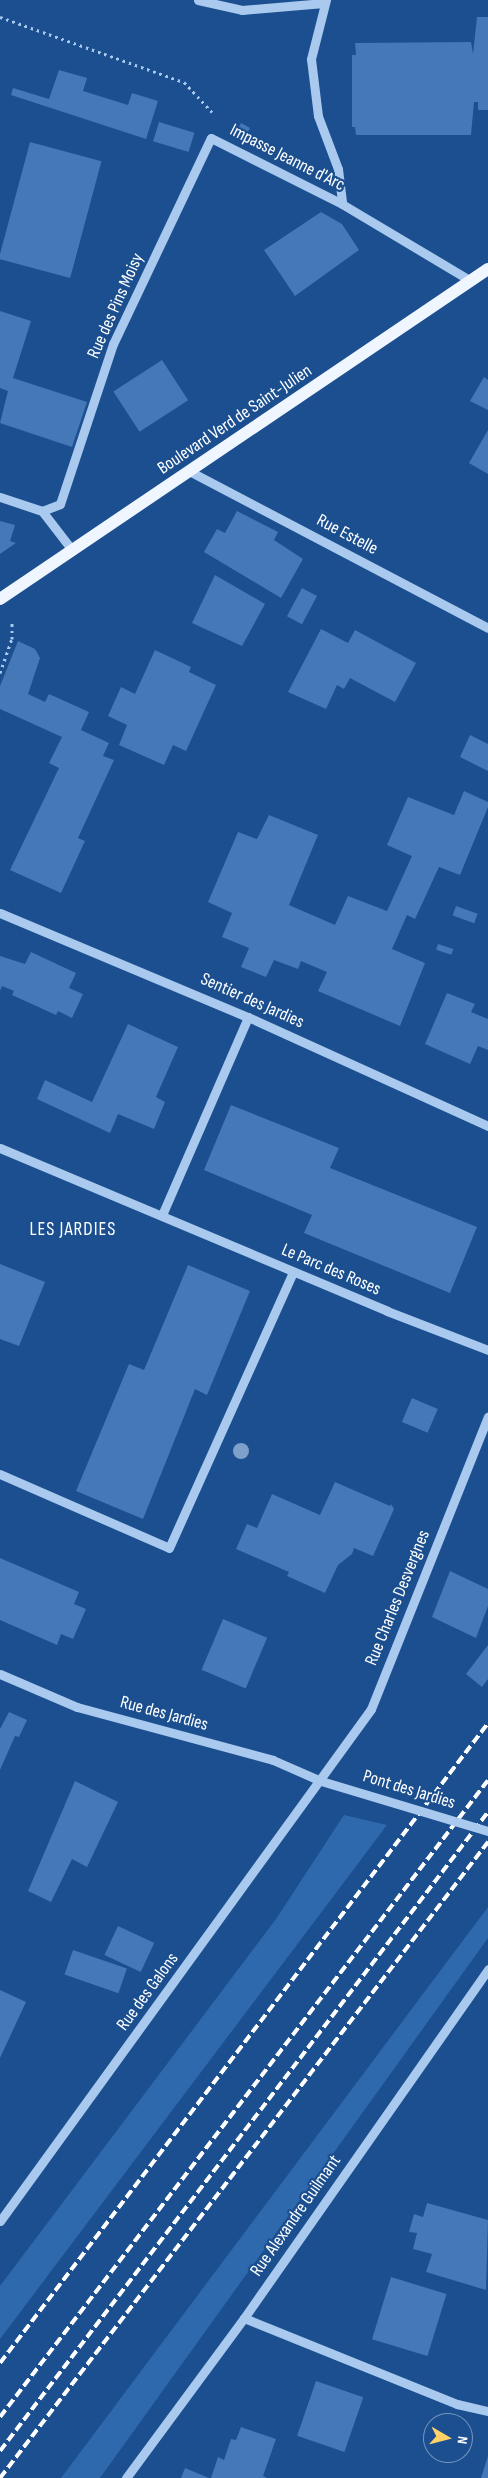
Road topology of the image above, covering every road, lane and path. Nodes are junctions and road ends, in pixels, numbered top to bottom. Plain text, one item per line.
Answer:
1 (198, 0) edge
2 (325, 2) edge
3 (0, 17) edge
4 (211, 138) junction
5 (342, 204) junction
6 (488, 270) edge
7 (471, 281) junction
8 (191, 472) junction
9 (0, 498) edge
10 (42, 512) junction
11 (72, 550) junction
12 (13, 590) junction
13 (0, 599) edge
14 (488, 628) edge
15 (0, 673) edge
16 (0, 912) edge
17 (248, 1016) junction
18 (488, 1126) edge
19 (0, 1148) edge
20 (162, 1215) junction
21 (293, 1272) junction
22 (488, 1350) edge
23 (488, 1418) edge
24 (0, 1474) edge
25 (0, 1674) edge
26 (321, 1780) junction
27 (488, 1831) edge
28 (488, 1969) edge
29 (0, 2221) edge
30 (244, 2318) junction
31 (488, 2411) edge
32 (126, 2478) edge

1 - 2 street
2 - 5 street
3 - 4 path, Impasse Jeanne d'Arc
4 - 5 street, Impasse Jeanne d'Arc
4 - 10 street, Rue des Pins Moisy
5 - 7 street, Impasse Jeanne d'Arc
6 - 7 main road, Boulevard Verd de Saint-Julien
7 - 8 main road, Boulevard Verd de Saint-Julien
8 - 11 main road, Boulevard Verd de Saint-Julien
8 - 14 street, Rue Estelle
9 - 10 street
10 - 11 street
11 - 12 main road, Boulevard Verd de Saint-Julien
12 - 13 main road, Boulevard Verd de Saint-Julien
12 - 15 path
16 - 17 street, Sentier des Jardies
17 - 18 street, Sentier des Jardies
17 - 20 street
19 - 20 street, Le Parc des Roses
20 - 21 street, Le Parc des Roses
21 - 22 street, Le Parc des Roses
21 - 24 street
23 - 26 street, Rue Charles Desvergnes
25 - 26 street, Rue des Jardies
26 - 27 street, Pont des Jardies, bridge
26 - 29 street, Rue des Galons
28 - 30 street, Rue Alexandre Guilmant
30 - 31 street
30 - 32 street, Rue Alexandre Guilmant

